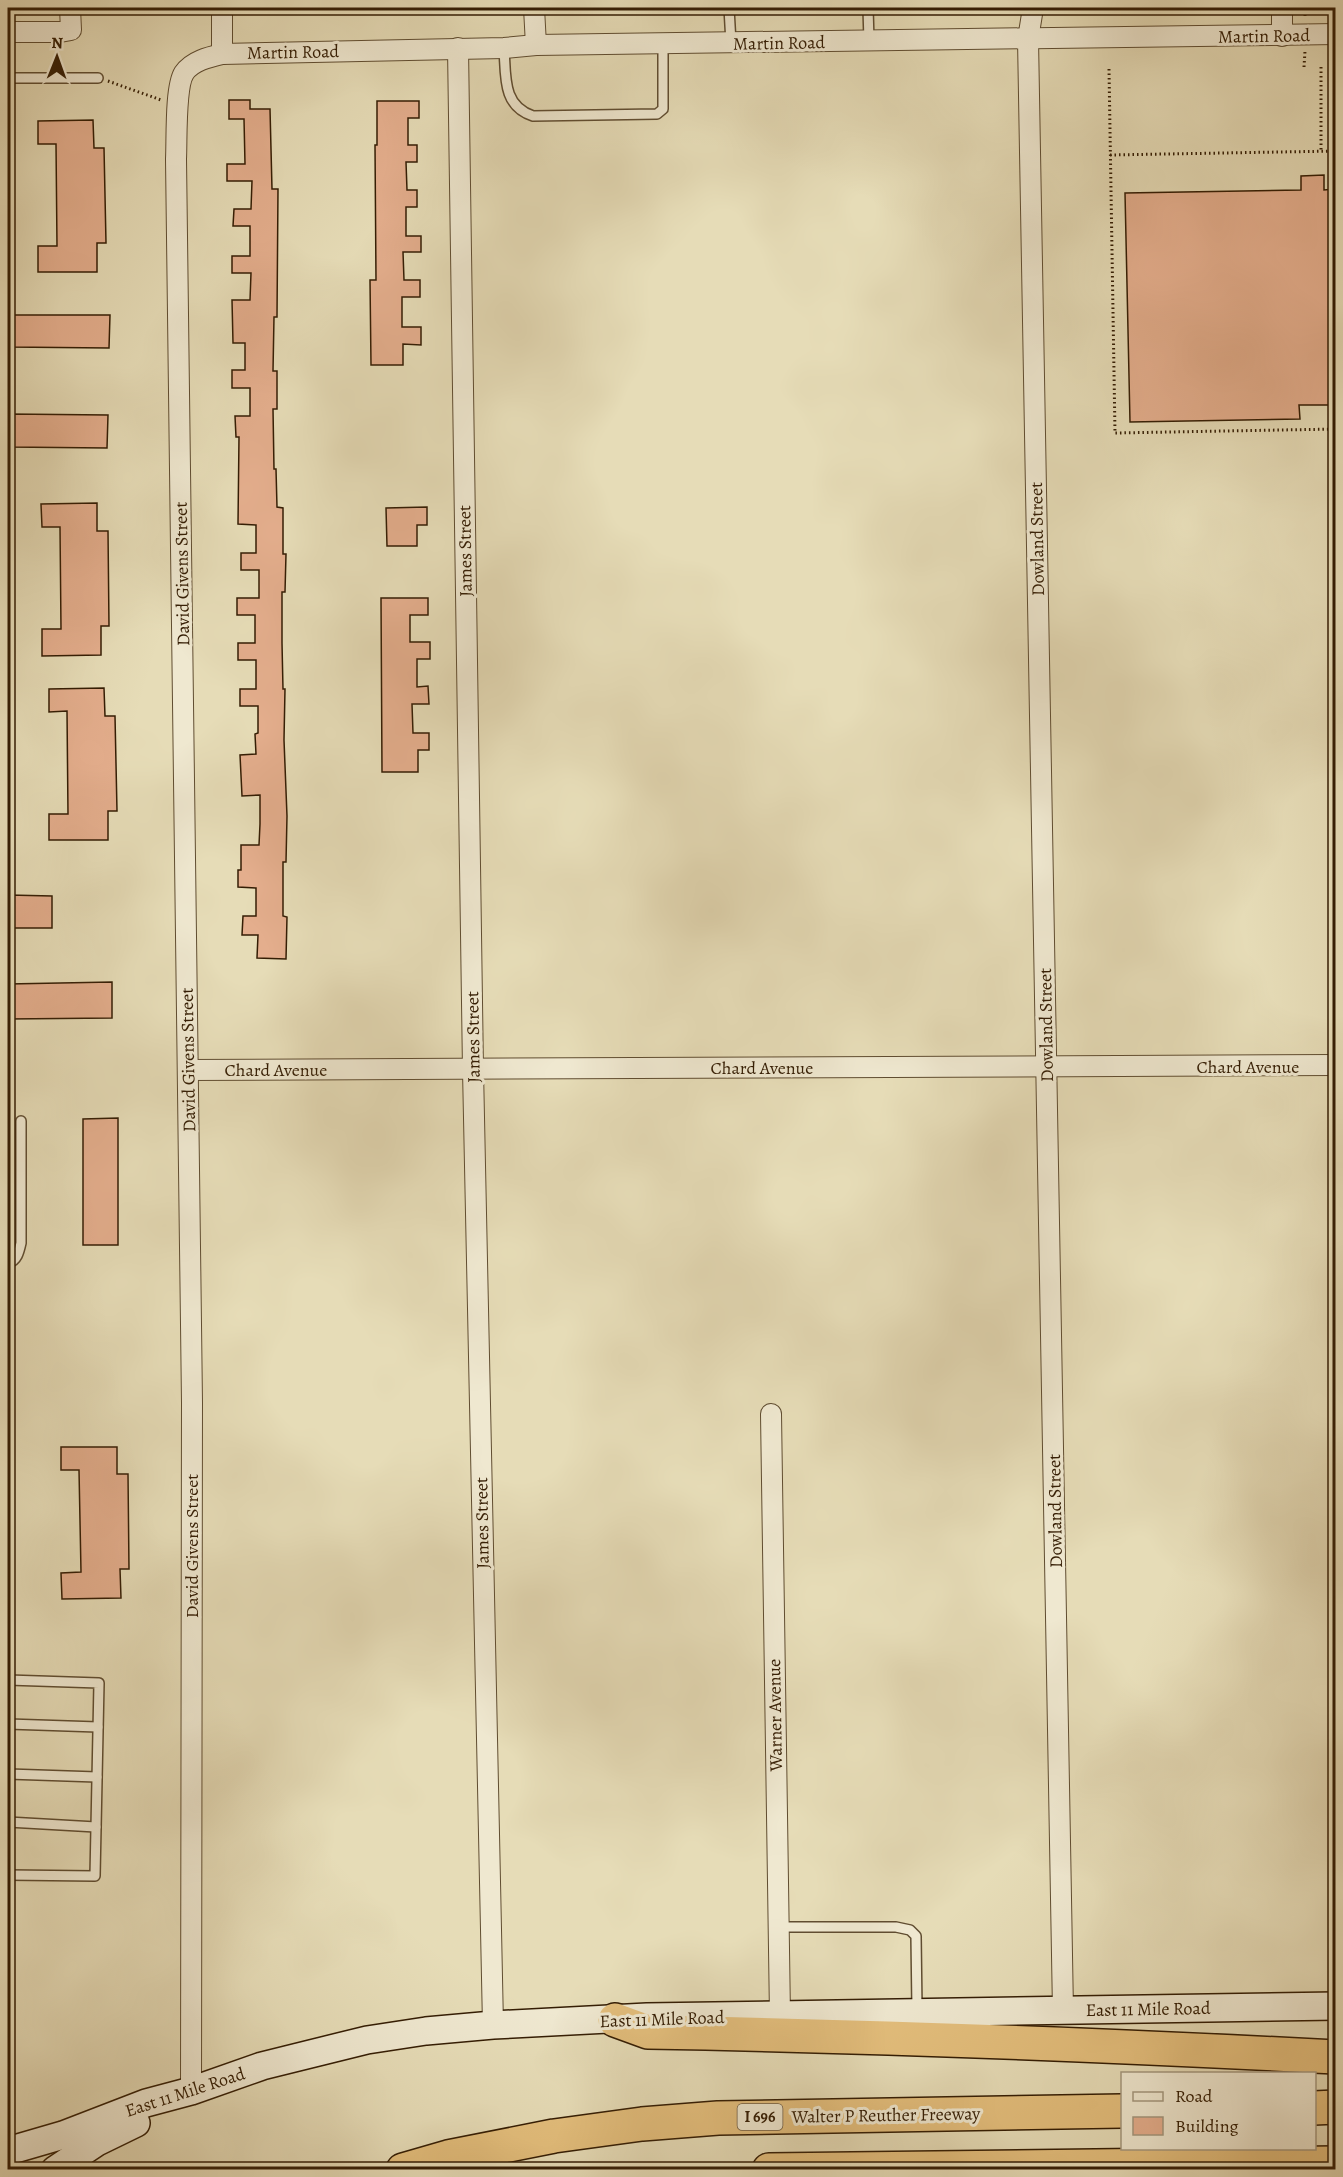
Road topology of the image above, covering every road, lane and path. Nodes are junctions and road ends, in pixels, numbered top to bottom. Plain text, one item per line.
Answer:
1 (70, 8) edge
2 (222, 8) edge
3 (534, 8) edge
4 (729, 8) edge
5 (868, 8) edge
6 (1033, 8) edge
7 (1282, 8) edge
8 (1305, 8) edge
9 (1305, 17) dead end
10 (8, 32) edge
11 (1335, 34) edge
12 (1282, 36) junction
13 (1028, 39) junction
14 (869, 42) junction
15 (731, 43) junction
16 (663, 44) junction
17 (536, 45) junction
18 (458, 48) junction
19 (504, 48) junction
20 (1305, 51) dead end
21 (222, 54) junction
22 (1304, 67) dead end
23 (1321, 67) dead end
24 (1109, 69) dead end
25 (8, 78) edge
26 (98, 78) joint
27 (179, 107) junction
28 (1335, 151) edge
29 (1322, 152) junction
30 (1110, 155) junction
31 (1335, 431) edge
32 (1335, 1065) edge
33 (1046, 1066) junction
34 (188, 1070) junction
35 (473, 1070) junction
36 (21, 1121) dead end
37 (8, 1263) edge
38 (771, 1414) dead end
39 (8, 1680) edge
40 (8, 1724) edge
41 (98, 1727) junction
42 (8, 1774) edge
43 (97, 1777) junction
44 (8, 1822) edge
45 (96, 1827) junction
46 (8, 1875) edge
47 (779, 1927) junction
48 (1335, 2006) edge
49 (1064, 2011) junction
50 (918, 2014) junction
51 (780, 2016) junction
52 (615, 2020) junction
53 (493, 2025) junction
54 (1335, 2057) edge
55 (191, 2091) junction
56 (1335, 2107) edge
57 (1316, 2108) edge
58 (1121, 2111) edge
59 (8, 2151) edge
60 (1335, 2163) edge
61 (55, 2169) edge
62 (403, 2169) edge
63 (769, 2169) edge

1 - 10 street
2 - 21 street
3 - 17 street
4 - 15 lane
5 - 14 lane
6 - 13 street, Dowland Street
7 - 12 street
8 - 9 path
11 - 12 street, Martin Road
12 - 13 street, Martin Road
13 - 14 street, Martin Road
13 - 33 street, Dowland Street
14 - 15 street, Martin Road
15 - 16 street, Martin Road
16 - 17 street, Martin Road
16 - 19 lane
17 - 19 street, Martin Road
18 - 19 street, Martin Road
18 - 21 street, Martin Road
18 - 35 street, James Street
20 - 22 path
21 - 27 street, David Givens Street
23 - 29 path
24 - 30 path
25 - 26 lane
26 - 27 path
27 - 34 street, David Givens Street
28 - 29 path
29 - 30 path
30 - 31 path
32 - 33 street, Chard Avenue
33 - 35 street, Chard Avenue
33 - 49 street, Dowland Street
34 - 35 street, Chard Avenue
34 - 55 street, David Givens Street
35 - 53 street, James Street
36 - 37 lane
38 - 47 street, Warner Avenue
39 - 41 lane
40 - 41 lane
41 - 43 lane
42 - 43 lane
43 - 45 lane
44 - 45 lane
45 - 46 lane
47 - 50 lane
47 - 51 street, Warner Avenue
48 - 49 main road, East 11 Mile Road
49 - 50 main road, East 11 Mile Road
50 - 51 main road, East 11 Mile Road
51 - 52 main road, East 11 Mile Road
52 - 53 main road, East 11 Mile Road
52 - 54 highway
53 - 55 main road, East 11 Mile Road
55 - 59 main road, East 11 Mile Road
55 - 61 main road
56 - 57 highway
58 - 62 highway, Walter P Reuther Freeway / I 696
60 - 63 highway

